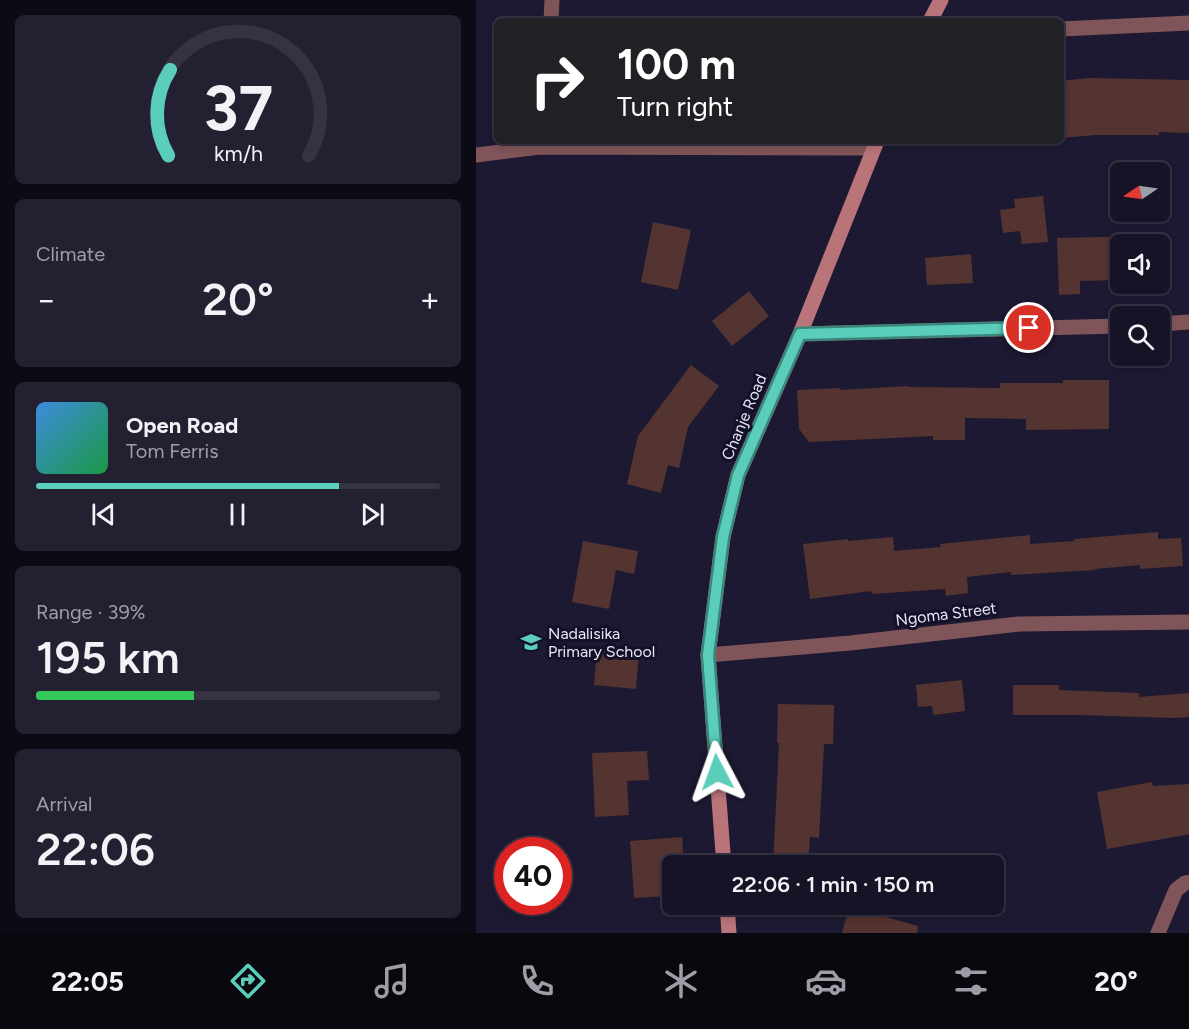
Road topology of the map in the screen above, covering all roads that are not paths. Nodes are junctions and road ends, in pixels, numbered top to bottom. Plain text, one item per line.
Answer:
1 (552, 0) edge
2 (941, 0) edge
3 (551, 18) edge
4 (932, 18) edge
5 (1190, 23) edge
6 (1064, 29) edge
7 (540, 144) edge
8 (876, 144) edge
9 (476, 155) edge
10 (1190, 322) edge
11 (1170, 323) edge
12 (1110, 326) edge
13 (800, 334) junction
14 (1190, 622) edge
15 (708, 655) junction
16 (723, 855) edge
17 (1190, 882) edge
18 (728, 915) edge
19 (729, 933) edge
20 (1158, 933) edge

1 - 3 street
2 - 4 street
5 - 6 street
7 - 8 street
7 - 9 street
8 - 13 street, Chanje Road
10 - 11 street
12 - 13 street
13 - 15 street, Chanje Road
14 - 15 street, Ngoma Street
15 - 16 street, Chanje Road
17 - 20 street
18 - 19 street

